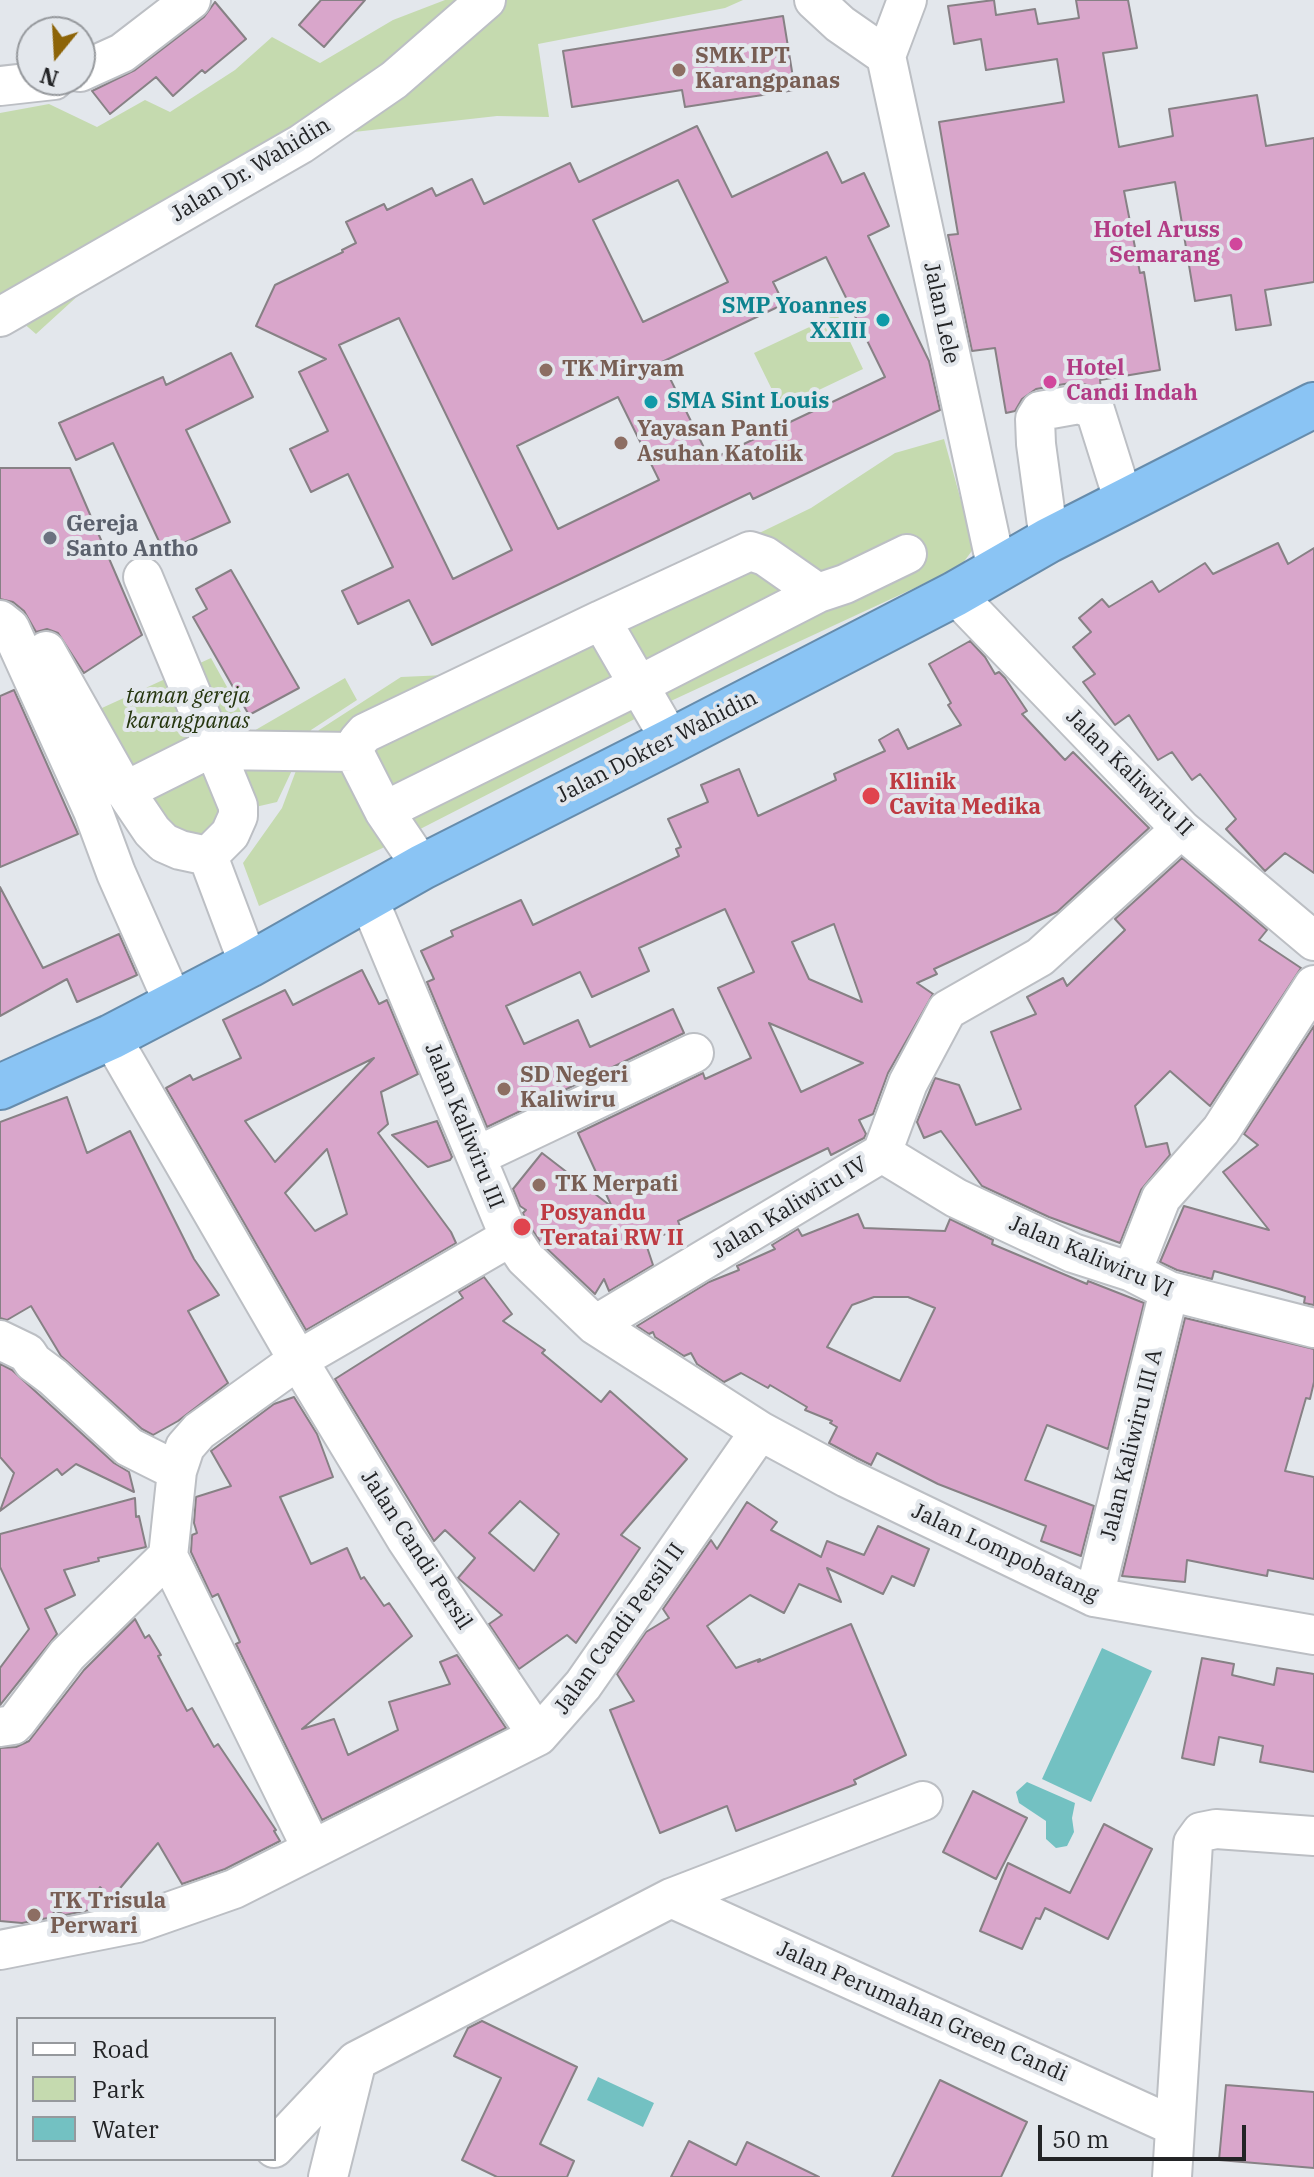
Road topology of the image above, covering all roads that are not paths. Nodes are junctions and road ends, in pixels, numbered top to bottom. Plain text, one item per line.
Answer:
1 (191, 0) edge
2 (486, 0) edge
3 (814, 0) edge
4 (907, 0) edge
5 (886, 56) junction
6 (96, 65) edge
7 (0, 317) edge
8 (1314, 405) edge
9 (1124, 502) junction
10 (1049, 540) junction
11 (907, 554) dead end
12 (997, 570) junction
13 (143, 577) dead end
14 (818, 593) junction
15 (955, 594) junction
16 (0, 620) edge
17 (601, 620) junction
18 (46, 651) dead end
19 (639, 685) junction
20 (671, 741) junction
21 (215, 750) junction
22 (354, 752) junction
23 (125, 791) junction
24 (384, 811) junction
25 (1181, 829) junction
26 (208, 856) junction
27 (422, 867) junction
28 (368, 898) junction
29 (1314, 941) edge
30 (249, 965) junction
31 (1314, 985) edge
32 (174, 1004) junction
33 (111, 1037) junction
34 (694, 1053) dead end
35 (0, 1087) edge
36 (882, 1153) junction
37 (477, 1156) junction
38 (510, 1237) junction
39 (1132, 1272) junction
40 (1169, 1291) junction
41 (595, 1325) junction
42 (1314, 1328) edge
43 (0, 1340) edge
44 (298, 1360) junction
45 (760, 1431) junction
46 (177, 1471) junction
47 (168, 1556) junction
48 (1094, 1597) junction
49 (1314, 1635) edge
50 (0, 1727) edge
51 (538, 1736) junction
52 (923, 1801) dead end
53 (1314, 1836) edge
54 (312, 1849) junction
55 (671, 1898) junction
56 (0, 1950) edge
57 (356, 2061) junction
58 (1174, 2126) junction
59 (276, 2148) edge
60 (276, 2151) edge
61 (326, 2177) edge
62 (1172, 2177) edge

1 - 6 street
2 - 7 street, Jalan Dr. Wahidin
3 - 5 street
4 - 5 street
5 - 12 street, Jalan Lele
8 - 9 highway, Jalan Dokter Wahidin
9 - 10 highway, Jalan Dokter Wahidin
9 - 10 street
10 - 12 highway, Jalan Dokter Wahidin
11 - 14 street
12 - 15 highway, Jalan Dokter Wahidin
13 - 21 street
14 - 17 street
14 - 19 street
15 - 20 highway, Jalan Dokter Wahidin
15 - 25 street, Jalan Kaliwiru II
16 - 32 street
17 - 19 street
17 - 22 street
18 - 23 street
19 - 20 street
19 - 24 street
20 - 27 highway, Jalan Dokter Wahidin
21 - 22 street
21 - 23 street
21 - 26 street
22 - 24 street
23 - 26 street
24 - 27 street
25 - 29 street, Jalan Kaliwiru II
25 - 36 street, Jalan Kaliwiru IV
26 - 30 street
27 - 28 highway, Jalan Dokter Wahidin
28 - 30 highway, Jalan Dokter Wahidin
28 - 37 street, Jalan Kaliwiru III
30 - 32 highway, Jalan Dokter Wahidin
31 - 39 street
32 - 33 highway, Jalan Dokter Wahidin
33 - 35 highway, Jalan Dokter Wahidin
33 - 44 street, Jalan Candi Persil
34 - 37 street
36 - 39 street, Jalan Kaliwiru VI
36 - 41 street, Jalan Kaliwiru IV
37 - 38 street, Jalan Kaliwiru III
38 - 41 street, Jalan Kaliwiru III
38 - 44 street
39 - 40 street, Jalan Kaliwiru VI
40 - 42 street, Jalan Kaliwiru VI
40 - 48 street, Jalan Kaliwiru III A
41 - 45 street, Jalan Kaliwiru III
43 - 46 street
44 - 46 street
44 - 51 street, Jalan Candi Persil
45 - 48 street, Jalan Lompobatang
45 - 51 street, Jalan Candi Persil II
46 - 47 street
47 - 50 street
47 - 54 street
48 - 49 street, Jalan Lompobatang
51 - 54 street, Jalan Candi Persil II
52 - 55 street
53 - 58 street
54 - 56 street
55 - 57 street
55 - 58 street, Jalan Perumahan Green Candi
57 - 59 street
57 - 61 street
58 - 62 street
60 - 61 street

